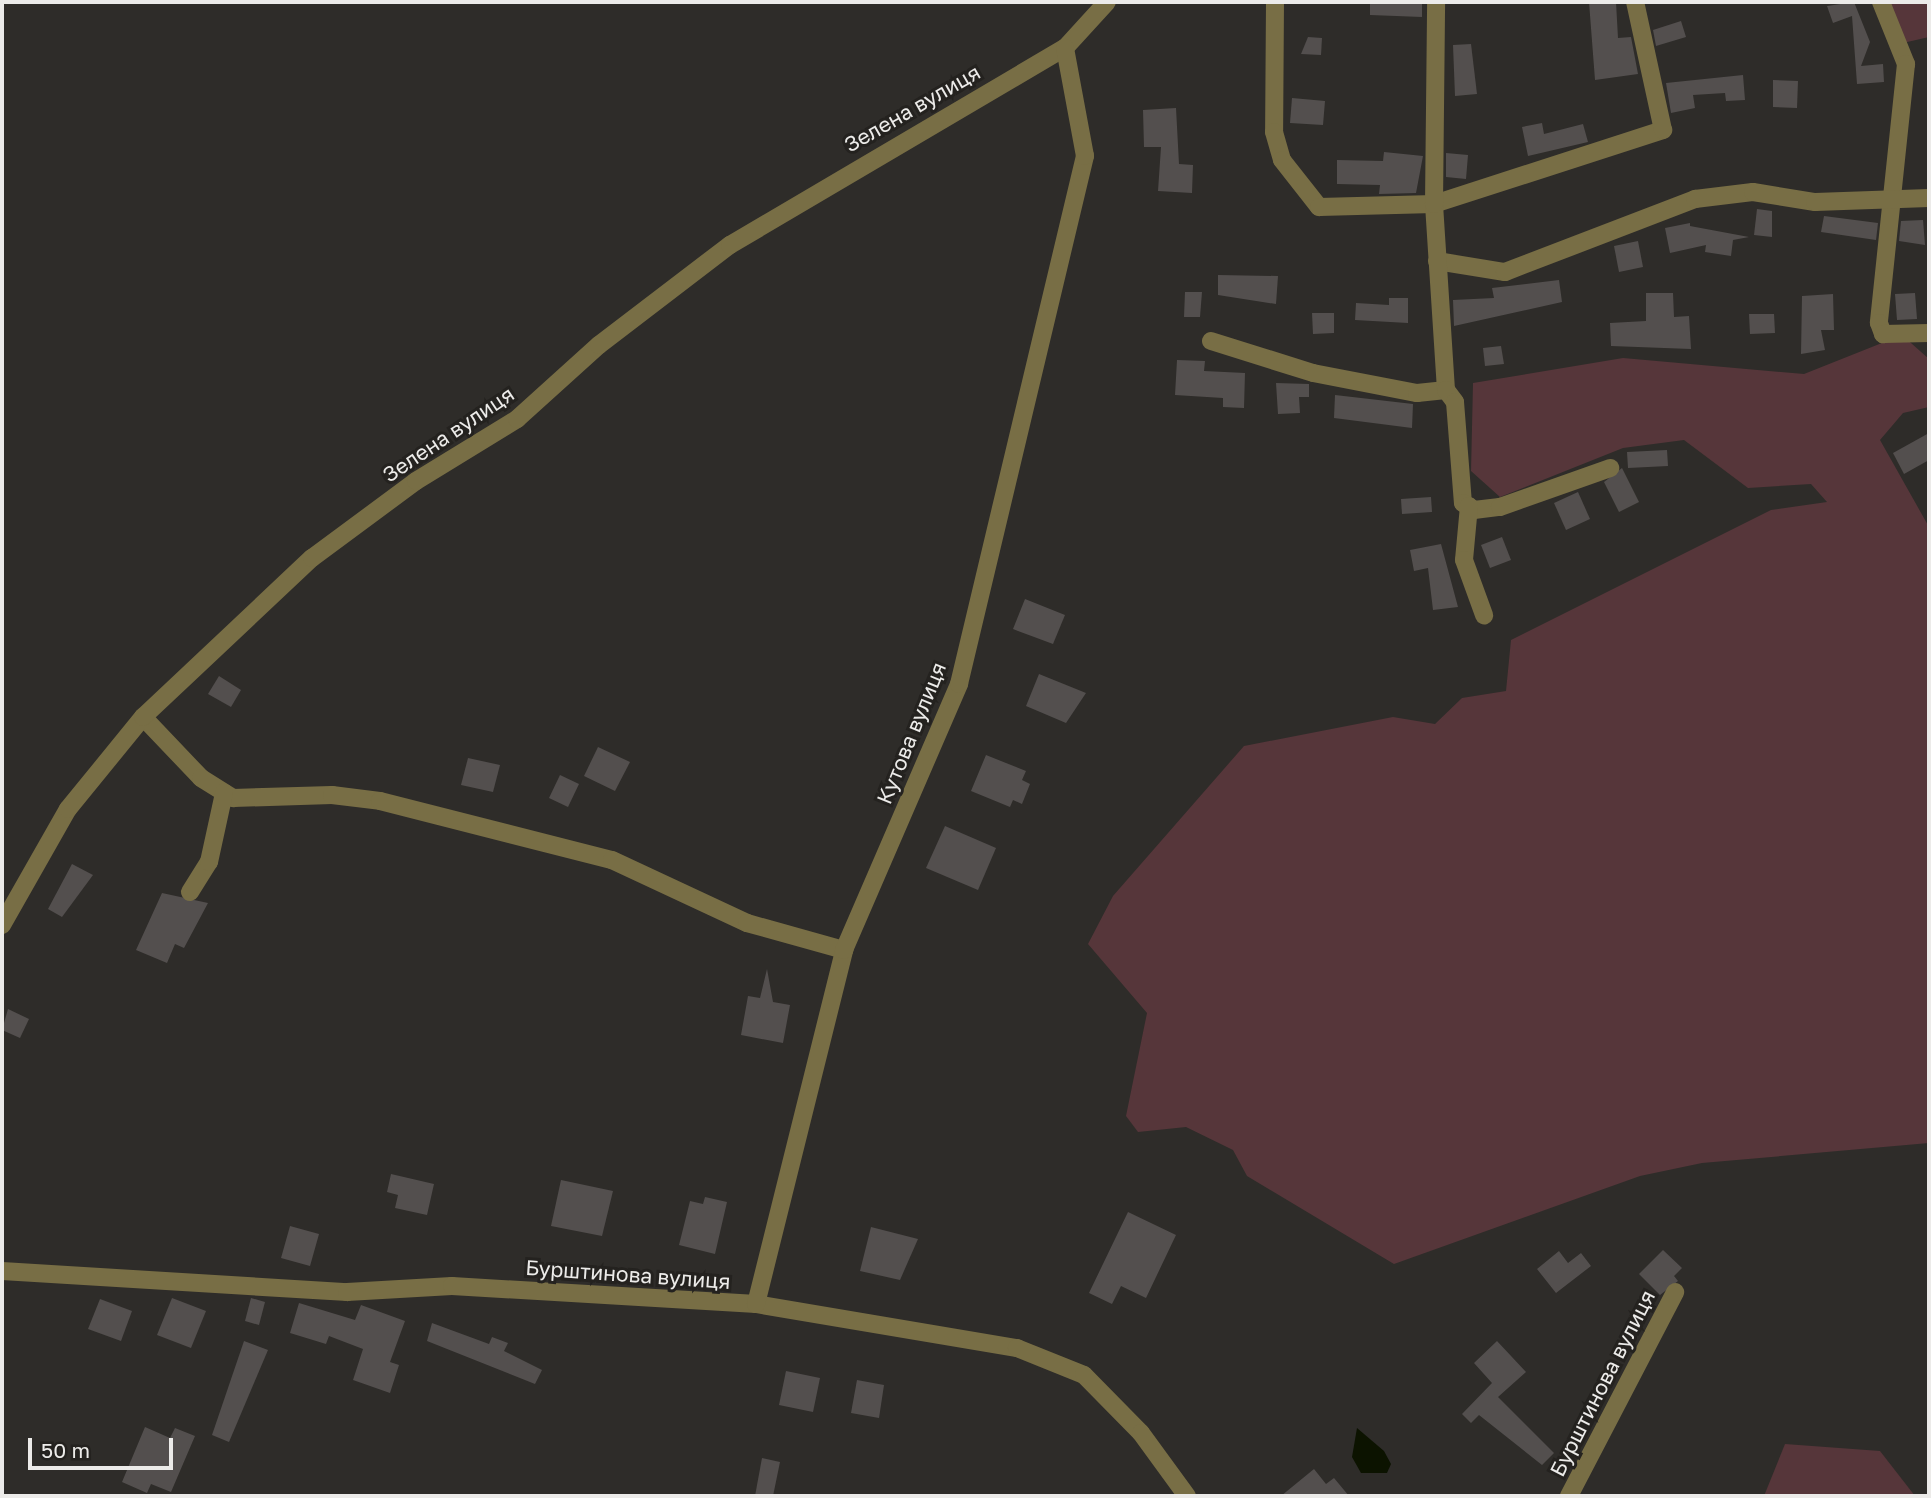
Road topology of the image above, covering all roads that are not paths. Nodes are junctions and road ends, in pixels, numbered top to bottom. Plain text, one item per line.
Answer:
1 (1107, 2) edge
2 (1275, 2) edge
3 (1436, 2) edge
4 (1635, 2) edge
5 (1881, 2) edge
6 (1065, 48) junction
7 (1929, 198) edge
8 (1888, 202) junction
9 (1434, 204) junction
10 (1437, 261) junction
11 (1929, 333) edge
12 (1211, 341) dead end
13 (1446, 390) junction
14 (1610, 468) dead end
15 (1469, 506) junction
16 (1484, 615) dead end
17 (143, 717) junction
18 (223, 793) junction
19 (190, 892) dead end
20 (2, 925) edge
21 (844, 950) junction
22 (2, 1271) edge
23 (1675, 1292) dead end
24 (757, 1304) junction
25 (1187, 1496) edge
26 (1569, 1496) edge

1 - 6 street, Зелена вулиця
2 - 9 street
3 - 9 street
4 - 9 street
5 - 8 street
6 - 17 street, Зелена вулиця
6 - 21 street, Кутова вулиця
7 - 8 street
8 - 10 street
8 - 11 street
9 - 10 street
10 - 13 street
12 - 13 street
13 - 15 street
14 - 15 street
15 - 16 street
17 - 18 street
17 - 20 street, Зелена вулиця
18 - 19 street
18 - 21 street
21 - 24 street, Кутова вулиця
22 - 24 street, Бурштинова вулиця
23 - 26 street, Бурштинова вулиця
24 - 25 street, Бурштинова вулиця

